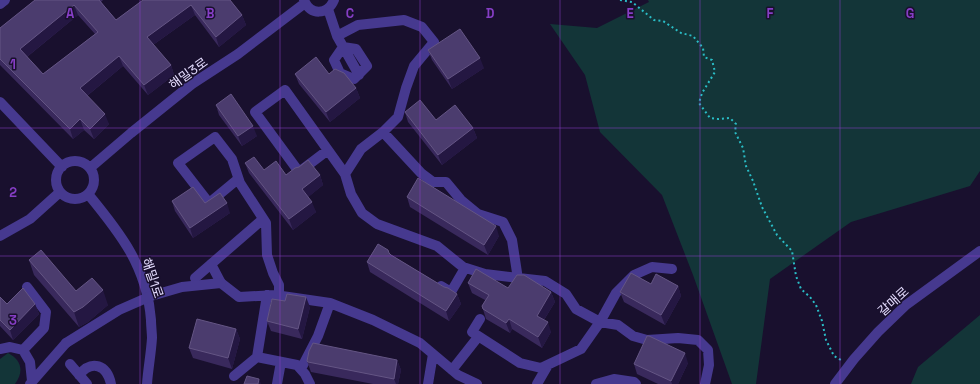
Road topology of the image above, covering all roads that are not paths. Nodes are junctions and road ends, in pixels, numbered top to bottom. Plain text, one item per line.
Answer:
1 (5, 0) edge
2 (334, 0) edge
3 (305, 1) edge
4 (0, 4) edge
5 (328, 10) junction
6 (337, 36) junction
7 (343, 47) junction
8 (0, 102) edge
9 (383, 132) junction
10 (328, 150) junction
11 (62, 167) junction
12 (90, 168) junction
13 (345, 174) junction
14 (238, 179) junction
15 (60, 192) junction
16 (88, 194) junction
17 (263, 219) junction
18 (0, 236) edge
19 (980, 251) edge
20 (211, 264) junction
21 (465, 268) junction
22 (672, 269) dead end
23 (195, 278) dead end
24 (518, 279) junction
25 (431, 280) edge
26 (220, 283) junction
27 (27, 287) dead end
28 (267, 295) junction
29 (279, 295) junction
30 (330, 303) junction
31 (480, 319) dead end
32 (600, 322) junction
33 (478, 337) junction
34 (0, 349) edge
35 (23, 350) junction
36 (433, 354) junction
37 (257, 358) junction
38 (281, 362) junction
39 (70, 364) dead end
40 (548, 365) junction
41 (301, 369) junction
42 (452, 370) junction
43 (79, 376) junction
44 (234, 376) dead end
45 (31, 383) edge
46 (87, 384) edge
47 (111, 384) edge
48 (147, 384) edge
49 (277, 384) edge
50 (310, 384) edge
51 (428, 384) edge
52 (476, 384) edge
53 (537, 384) edge
54 (596, 384) edge
55 (636, 384) edge
56 (705, 384) edge
57 (835, 384) edge

1 - 4 street
2 - 5 street
3 - 5 street
3 - 12 street, 해밀3로
5 - 6 street
6 - 7 street
6 - 9 street
7 - 7 street
8 - 11 street
9 - 13 street
9 - 24 street
10 - 10 street
10 - 13 street
11 - 12 street
11 - 15 street
12 - 16 street
13 - 21 street
14 - 14 street
14 - 17 street
15 - 16 street
15 - 18 street
16 - 48 street, 해밀1로
17 - 20 street
17 - 29 street
19 - 57 street, 갈매로
20 - 23 street
20 - 26 street
21 - 24 street
21 - 25 street
22 - 32 street
24 - 32 street
26 - 28 street
26 - 45 street, bridge
27 - 35 street
28 - 29 street
28 - 37 street
29 - 30 street
30 - 36 street
30 - 41 street
31 - 33 street
32 - 40 street
32 - 56 street
33 - 40 street
33 - 42 street
34 - 35 street
35 - 45 street
36 - 42 street
36 - 51 street
37 - 38 street
37 - 44 street
38 - 41 street
38 - 49 street
39 - 43 street
40 - 53 street
41 - 50 street
42 - 52 street
43 - 46 street
43 - 47 street
54 - 55 street

